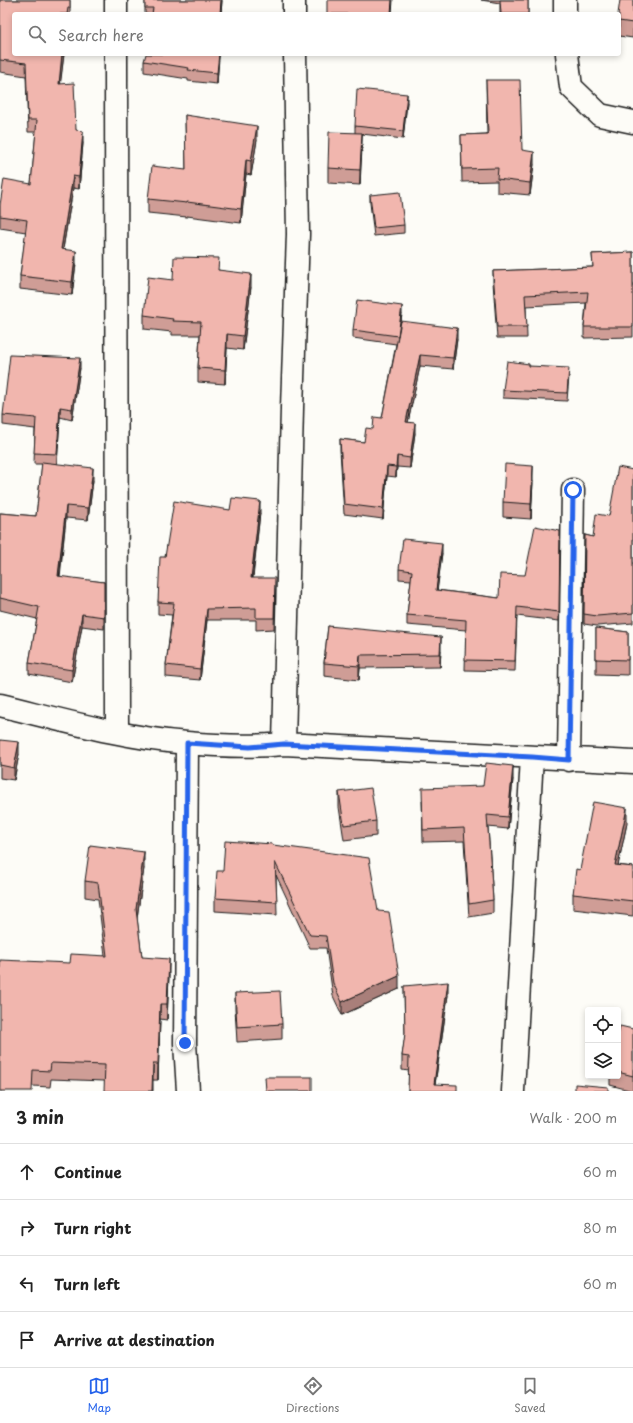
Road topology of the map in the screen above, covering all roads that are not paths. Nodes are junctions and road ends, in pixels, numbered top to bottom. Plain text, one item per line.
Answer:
1 (116, 0) edge
2 (294, 0) edge
3 (565, 0) edge
4 (116, 12) edge
5 (294, 12) edge
6 (565, 12) edge
7 (116, 56) edge
8 (295, 56) edge
9 (566, 56) edge
10 (633, 122) edge
11 (573, 490) dead end
12 (0, 705) edge
13 (117, 732) junction
14 (187, 743) junction
15 (284, 744) junction
16 (532, 757) junction
17 (569, 760) junction
18 (633, 762) edge
19 (188, 1091) edge
20 (513, 1091) edge

1 - 4 street
2 - 5 street
3 - 6 street
7 - 13 street
8 - 15 street
9 - 10 street
11 - 17 street
12 - 13 street
13 - 14 street
14 - 15 street
14 - 19 street
15 - 16 street
16 - 17 street
16 - 20 street
17 - 18 street

